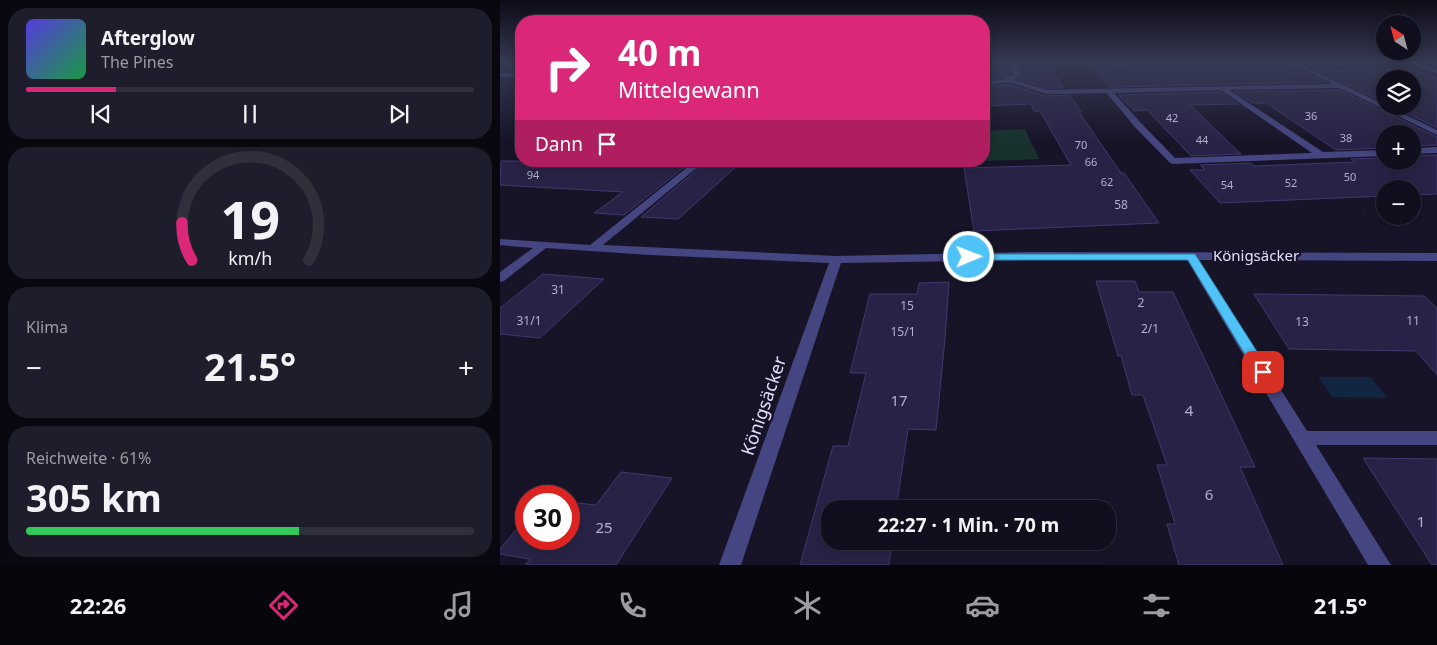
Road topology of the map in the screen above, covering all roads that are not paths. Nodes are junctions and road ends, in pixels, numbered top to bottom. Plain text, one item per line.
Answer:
1 (1035, 88) edge
2 (1248, 88) edge
3 (1347, 88) edge
4 (1223, 89) junction
5 (1110, 92) junction
6 (1437, 133) edge
7 (1437, 150) edge
8 (1421, 151) edge
9 (1376, 153) edge
10 (1321, 155) junction
11 (693, 167) edge
12 (500, 242) edge
13 (545, 244) junction
14 (594, 248) junction
15 (1191, 257) junction
16 (1437, 257) edge
17 (836, 260) junction
18 (500, 278) edge
19 (1304, 438) junction
20 (1437, 438) edge
21 (730, 565) edge
22 (1380, 565) edge

1 - 5 street
2 - 4 street
3 - 6 street
4 - 5 street
4 - 10 street
5 - 10 street
7 - 8 street
9 - 10 street
11 - 14 street
12 - 13 street, Königsäcker
13 - 14 street, Königsäcker
13 - 18 street
14 - 17 street, Königsäcker
15 - 16 street, Königsäcker
15 - 17 street, Königsäcker
15 - 19 street
17 - 21 street, Königsäcker
19 - 20 street
19 - 22 street

